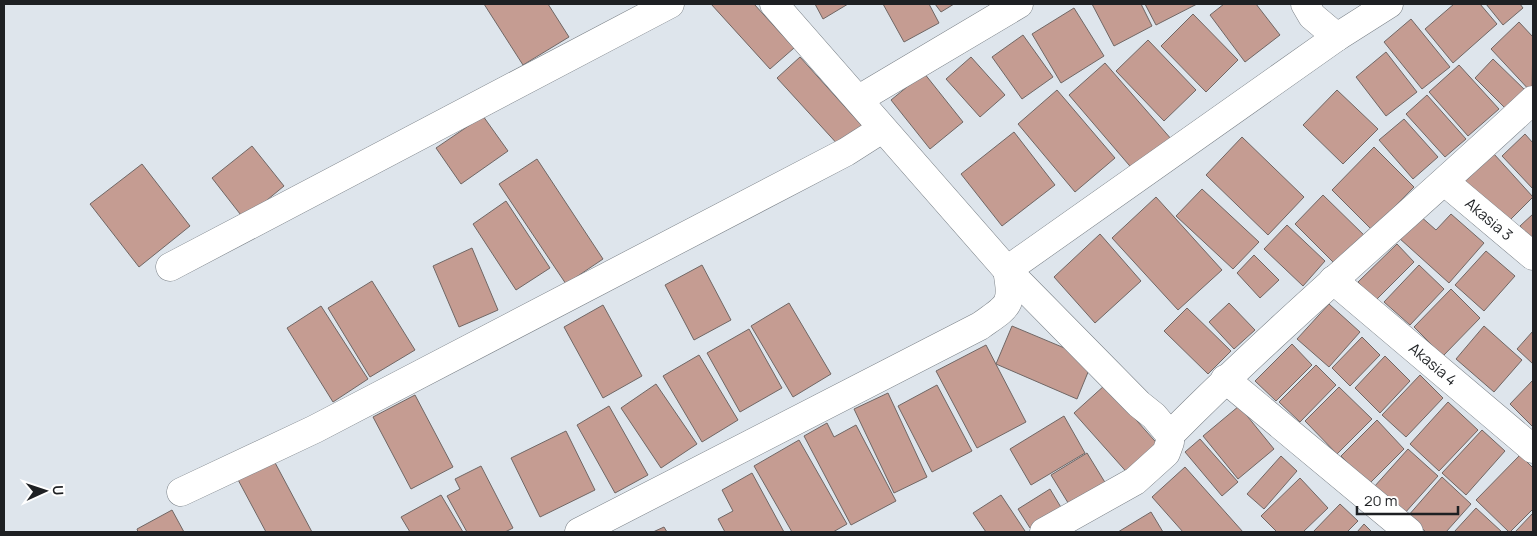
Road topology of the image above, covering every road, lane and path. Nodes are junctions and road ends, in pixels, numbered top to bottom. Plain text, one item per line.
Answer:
1 (670, 4) edge
2 (774, 4) edge
3 (1018, 4) edge
4 (1305, 4) edge
5 (1389, 4) edge
6 (1337, 38) junction
7 (859, 99) junction
8 (1533, 100) edge
9 (882, 129) junction
10 (1445, 182) junction
11 (1533, 256) edge
12 (170, 266) dead end
13 (1007, 270) junction
14 (1333, 280) junction
15 (1225, 379) junction
16 (1170, 435) junction
17 (1533, 449) edge
18 (181, 492) dead end
19 (579, 532) edge
20 (1044, 532) edge
21 (1408, 532) edge

1 - 12 street
2 - 7 street
3 - 7 street
4 - 6 street
5 - 6 street
6 - 13 street
7 - 9 street
8 - 10 street
9 - 13 street
9 - 18 street
10 - 11 street, Akasia 3
10 - 14 street
13 - 16 street
13 - 19 street
14 - 15 street
14 - 17 street, Akasia 4
15 - 16 street
15 - 21 street
16 - 20 street

